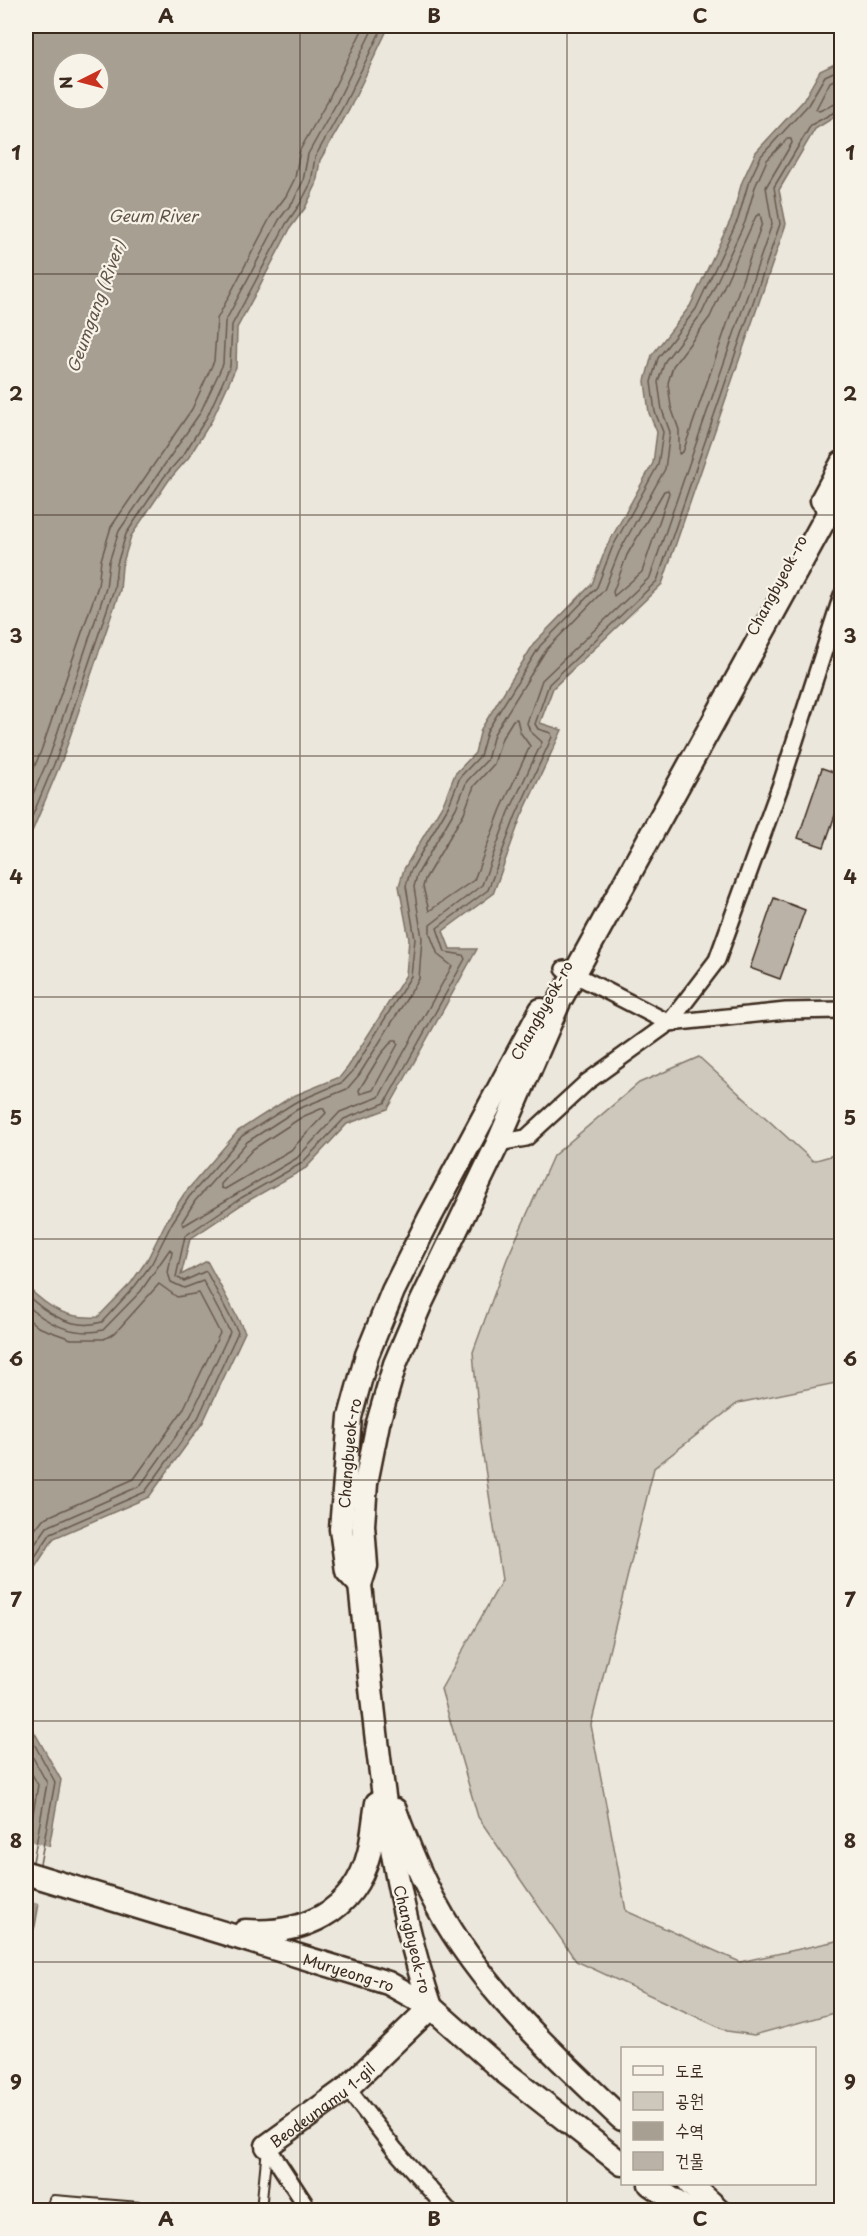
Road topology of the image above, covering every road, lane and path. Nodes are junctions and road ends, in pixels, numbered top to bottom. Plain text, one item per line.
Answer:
1 (842, 463) edge
2 (842, 488) edge
3 (842, 595) edge
4 (569, 972) junction
5 (842, 1010) edge
6 (669, 1023) junction
7 (498, 1143) junction
8 (360, 1586) junction
9 (381, 1777) junction
10 (26, 1873) edge
11 (214, 1929) junction
12 (431, 2007) junction
13 (347, 2088) junction
14 (621, 2118) edge
15 (267, 2146) junction
16 (621, 2163) edge
17 (651, 2185) edge
18 (691, 2185) edge
19 (673, 2206) edge
20 (50, 2211) edge
21 (176, 2211) edge
22 (261, 2211) edge
23 (309, 2211) edge
24 (448, 2211) edge
25 (719, 2211) edge

1 - 4 main road, Changbyeok-ro
2 - 4 main road, Changbyeok-ro
3 - 6 street
4 - 6 street
4 - 7 main road, Changbyeok-ro
4 - 8 main road, Changbyeok-ro
5 - 6 street
6 - 7 street
7 - 8 main road, Changbyeok-ro
8 - 9 main road, Changbyeok-ro
9 - 11 main road
9 - 12 main road, Changbyeok-ro
9 - 14 main road
10 - 11 main road, Muryeong-ro
11 - 12 main road, Muryeong-ro
12 - 13 main road, Beodeunamu 1-gil
12 - 16 main road, Muryeong-ro
13 - 15 main road, Beodeunamu 1-gil
13 - 24 street
15 - 22 lane
15 - 23 street, Beodeunamu 1-gil
17 - 19 main road
18 - 25 main road
20 - 21 lane

